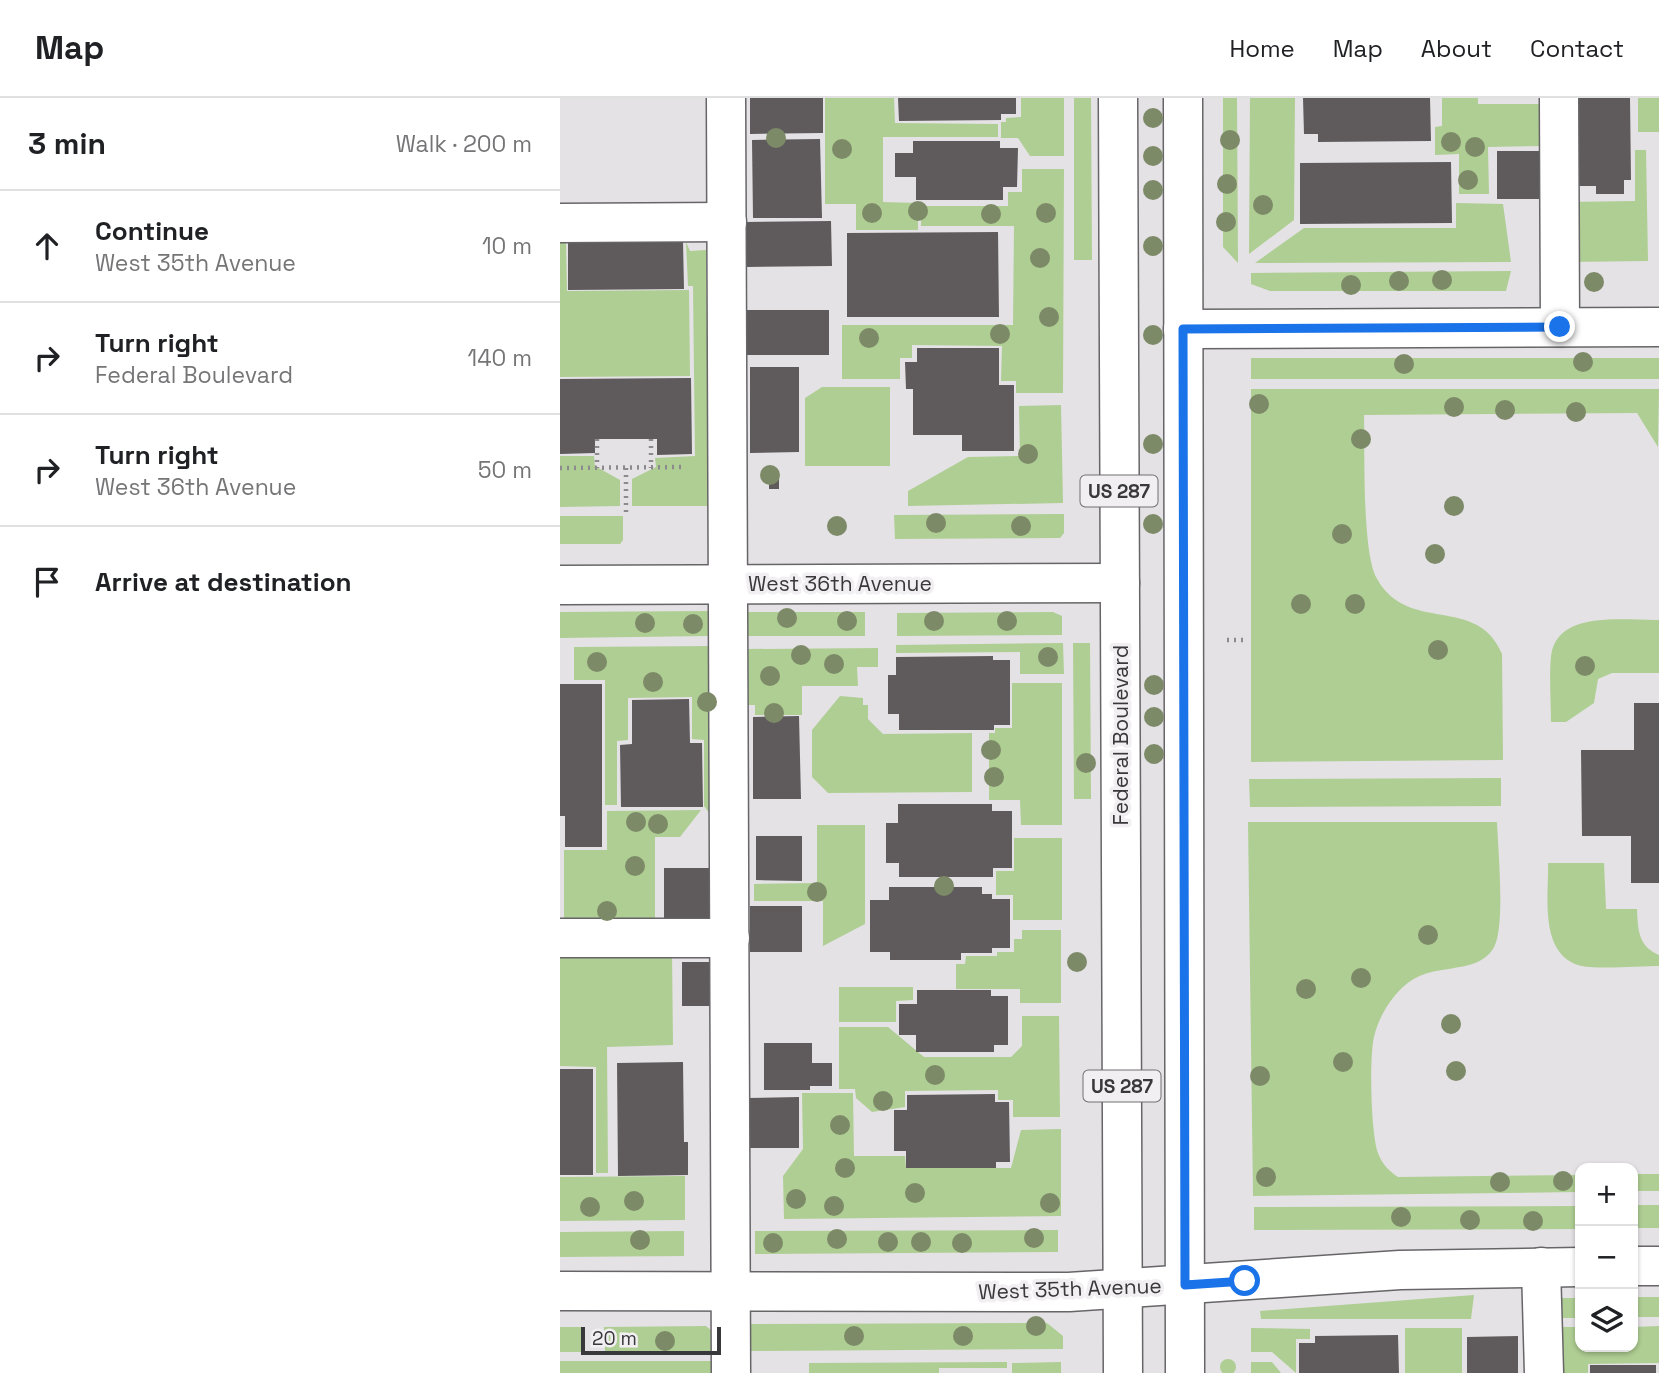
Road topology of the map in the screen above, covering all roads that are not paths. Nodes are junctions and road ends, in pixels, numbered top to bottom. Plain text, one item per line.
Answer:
1 (726, 98) edge
2 (1118, 98) edge
3 (1183, 98) edge
4 (1559, 98) edge
5 (727, 222) junction
6 (560, 223) edge
7 (1560, 327) junction
8 (1659, 327) edge
9 (1183, 329) junction
10 (1120, 583) junction
11 (560, 585) edge
12 (728, 585) junction
13 (560, 938) edge
14 (730, 938) junction
15 (1638, 1266) edge
16 (1659, 1266) edge
17 (1541, 1267) junction
18 (1575, 1267) edge
19 (1185, 1285) junction
20 (1123, 1289) junction
21 (560, 1291) edge
22 (731, 1291) junction
23 (731, 1373) edge
24 (1123, 1373) edge
25 (1185, 1373) edge
26 (1544, 1373) edge

1 - 5 main road
2 - 10 main road, Federal Boulevard / US 287
3 - 9 main road, US 287
4 - 7 main road
5 - 6 main road
5 - 12 main road
7 - 8 main road
7 - 9 main road
9 - 19 main road, US 287
10 - 12 main road, West 36th Avenue
10 - 20 main road, Federal Boulevard / US 287
11 - 12 main road, West 36th Avenue
12 - 14 main road
13 - 14 main road
14 - 22 main road
15 - 16 main road
17 - 18 main road, West 35th Avenue
17 - 19 main road, West 35th Avenue
17 - 26 main road
19 - 20 main road, West 35th Avenue
19 - 25 main road, US 287
20 - 22 main road, West 35th Avenue
20 - 24 main road, Federal Boulevard / US 287
21 - 22 main road, West 35th Avenue
22 - 23 main road

